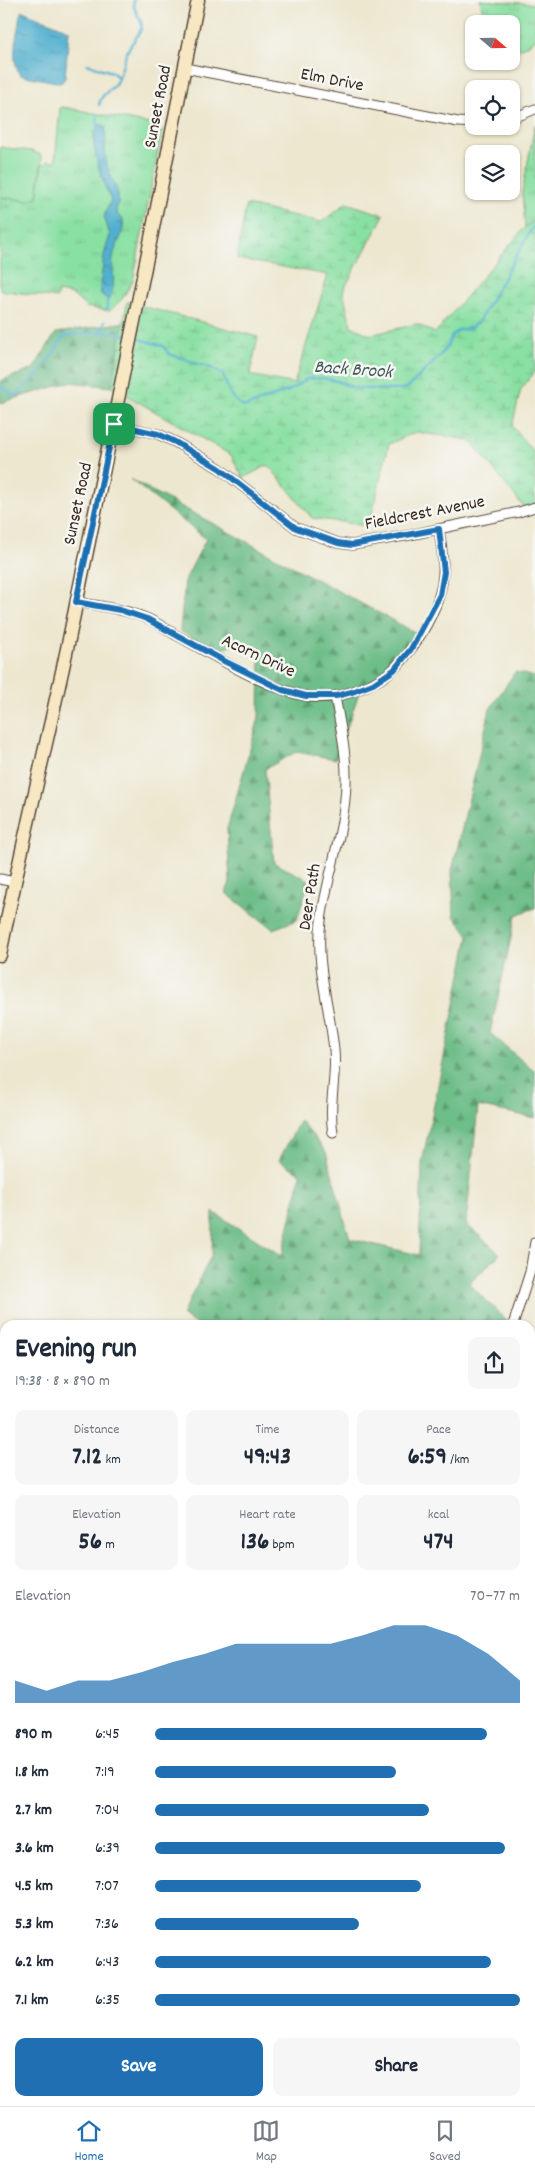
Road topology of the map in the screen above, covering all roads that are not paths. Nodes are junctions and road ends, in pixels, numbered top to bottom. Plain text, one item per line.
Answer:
1 (198, 0) edge
2 (185, 68) junction
3 (535, 109) edge
4 (520, 115) edge
5 (465, 122) edge
6 (114, 424) junction
7 (535, 506) edge
8 (439, 529) junction
9 (76, 602) junction
10 (336, 696) junction
11 (0, 879) edge
12 (14, 882) junction
13 (0, 955) edge
14 (333, 1133) dead end
15 (535, 1242) edge
16 (515, 1320) edge

1 - 2 street, Sunset Road
2 - 5 street, Elm Drive
2 - 6 street, Sunset Road
3 - 4 street
6 - 8 street, Fieldcrest Avenue
6 - 9 street, Sunset Road
7 - 8 street, Fieldcrest Avenue
8 - 10 street, Acorn Drive
9 - 10 street, Acorn Drive
9 - 12 street, Sunset Road
10 - 14 street, Deer Path
11 - 12 street
12 - 13 street, Sunset Road
15 - 16 street

